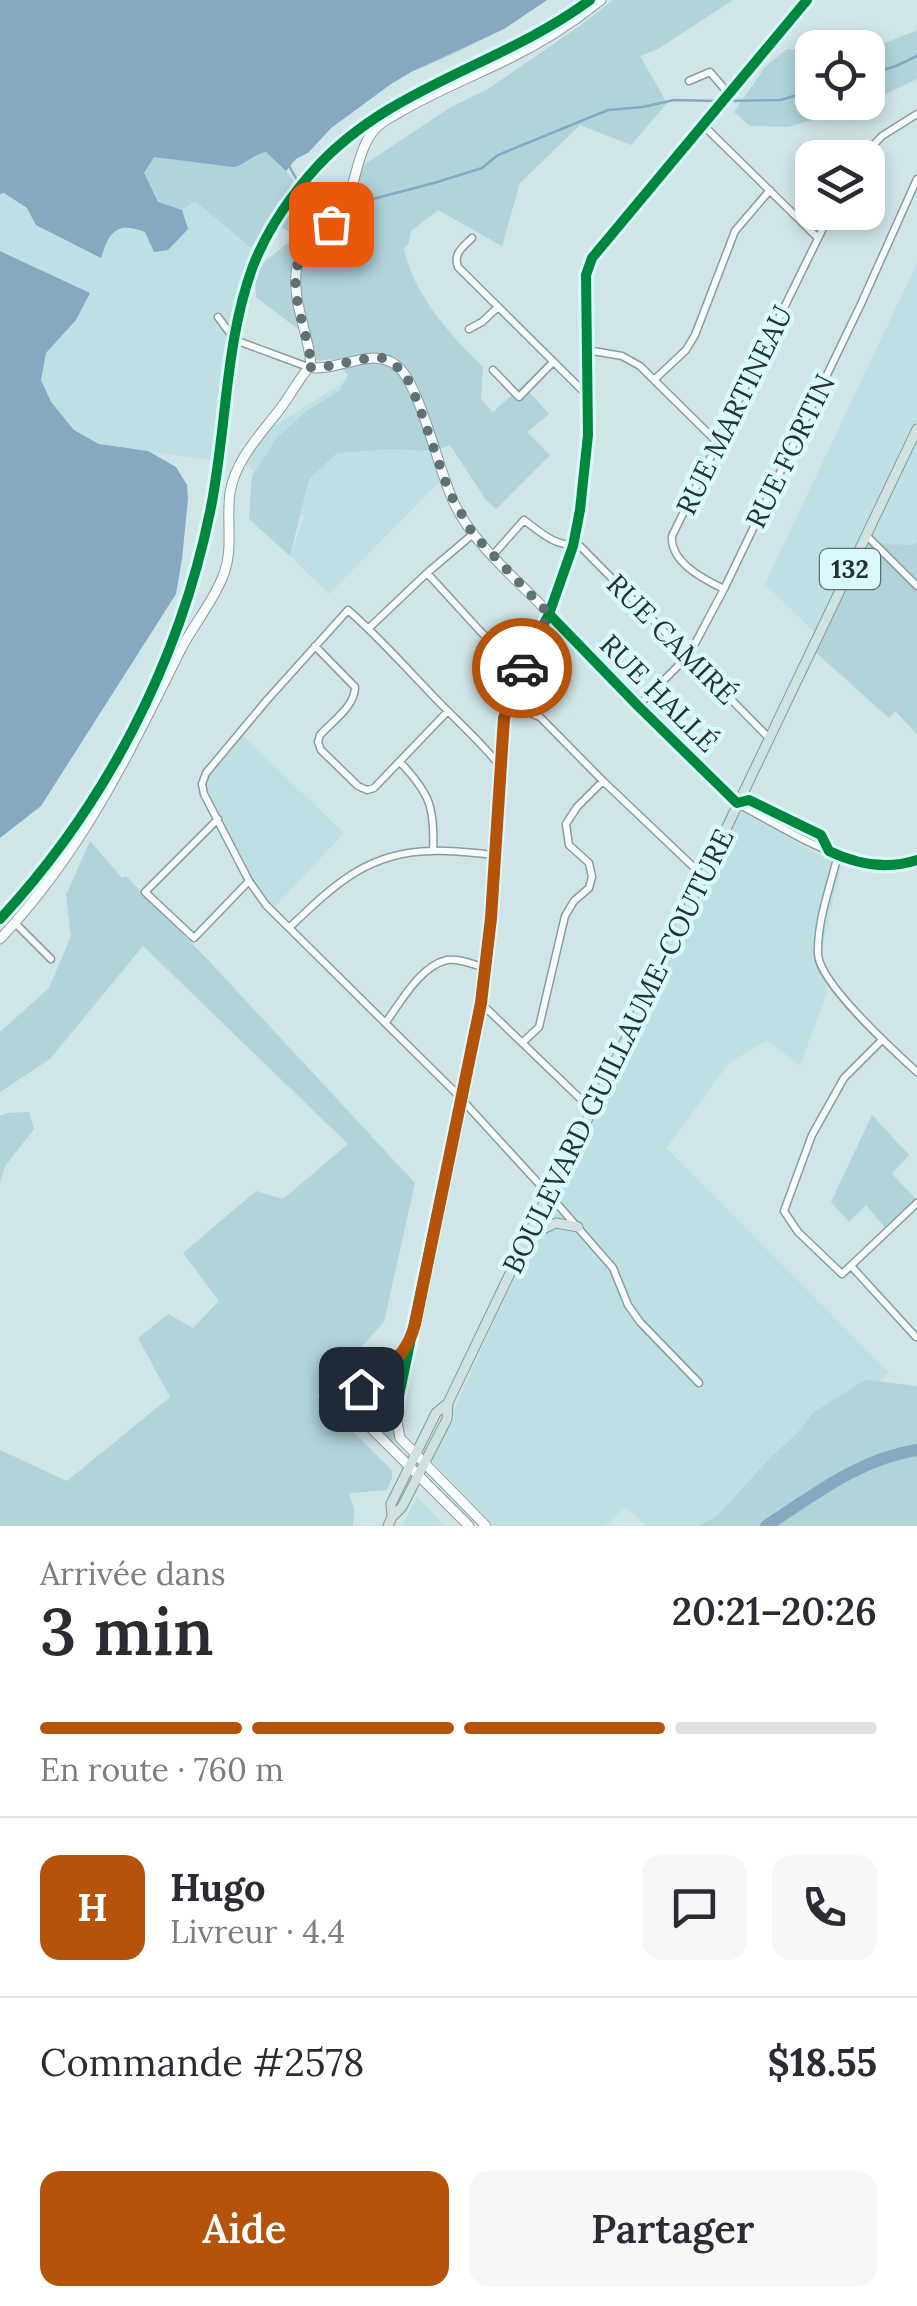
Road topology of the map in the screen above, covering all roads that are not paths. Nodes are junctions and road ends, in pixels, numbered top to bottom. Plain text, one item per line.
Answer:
1 (601, 0) edge
2 (807, 0) edge
3 (689, 81) dead end
4 (728, 93) junction
5 (914, 115) edge
6 (702, 124) junction
7 (917, 127) edge
8 (878, 140) edge
9 (917, 179) edge
10 (770, 190) junction
11 (822, 230) edge
12 (472, 238) dead end
13 (818, 238) junction
14 (498, 307) junction
15 (218, 316) dead end
16 (468, 330) dead end
17 (587, 350) junction
18 (553, 362) junction
19 (308, 367) junction
20 (493, 370) dead end
21 (655, 379) junction
22 (588, 397) junction
23 (917, 429) edge
24 (718, 443) junction
25 (473, 534) junction
26 (866, 535) junction
27 (573, 546) junction
28 (493, 556) junction
29 (427, 573) junction
30 (917, 586) edge
31 (724, 589) junction
32 (549, 614) junction
33 (369, 628) junction
34 (315, 646) junction
35 (689, 655) junction
36 (521, 670) junction
37 (509, 704) junction
38 (638, 706) junction
39 (448, 711) junction
40 (769, 738) junction
41 (400, 762) junction
42 (501, 767) junction
43 (603, 781) junction
44 (737, 803) junction
45 (218, 819) junction
46 (433, 850) junction
47 (495, 855) junction
48 (838, 855) junction
49 (917, 860) edge
50 (703, 876) junction
51 (249, 880) junction
52 (15, 923) junction
53 (289, 928) junction
54 (0, 939) edge
55 (52, 959) dead end
56 (486, 968) junction
57 (480, 1006) junction
58 (386, 1022) junction
59 (882, 1040) junction
60 (523, 1042) junction
61 (917, 1072) edge
62 (461, 1098) junction
63 (592, 1110) junction
64 (549, 1192) junction
65 (916, 1206) edge
66 (578, 1226) junction
67 (530, 1235) junction
68 (852, 1267) junction
69 (916, 1337) edge
70 (410, 1344) junction
71 (699, 1382) dead end
72 (358, 1395) junction
73 (448, 1403) junction
74 (395, 1415) junction
75 (415, 1455) junction
76 (424, 1463) junction
77 (410, 1466) junction
78 (418, 1474) junction
79 (390, 1522) edge
80 (469, 1526) edge
81 (486, 1526) edge

1 - 19 street
2 - 4 street
3 - 4 street
4 - 6 street
5 - 7 street
5 - 8 street
6 - 10 street
6 - 17 street
9 - 31 street, RUE FORTIN
10 - 13 street
10 - 21 street
11 - 13 street, RUE MARTINEAU
12 - 14 street
13 - 24 street, RUE MARTINEAU
14 - 16 street
14 - 18 street
15 - 19 street, RUE HALLÉ
17 - 21 street
17 - 22 street
18 - 20 street
18 - 22 street
19 - 25 street, RUE HALLÉ
19 - 52 street
21 - 24 street
22 - 27 street
23 - 26 main road, BOULEVARD GUILLAUME-COUTURE / 132
24 - 31 street, RUE MARTINEAU
25 - 28 street, RUE HALLÉ
25 - 29 street
26 - 30 street
26 - 40 main road, BOULEVARD GUILLAUME-COUTURE / 132
27 - 28 street, RUE CAMIRÉ
27 - 32 street
27 - 35 street, RUE CAMIRÉ
28 - 32 street, RUE HALLÉ
29 - 33 street
29 - 36 street
31 - 35 street, RUE FORTIN
32 - 36 street
32 - 38 street, RUE HALLÉ
33 - 34 street
33 - 39 street
34 - 41 street
34 - 45 street
35 - 38 street, RUE FORTIN
35 - 40 street, RUE CAMIRÉ
36 - 37 street
37 - 42 street
37 - 43 street
38 - 44 street, RUE HALLÉ
39 - 41 street
39 - 42 street
40 - 44 main road, BOULEVARD GUILLAUME-COUTURE / 132
41 - 46 street
42 - 47 street
43 - 50 street
43 - 60 street
44 - 48 street
44 - 50 main road, BOULEVARD GUILLAUME-COUTURE / 132
45 - 51 street
45 - 51 street
46 - 47 street
46 - 53 street
47 - 56 street
48 - 49 street
48 - 59 street
50 - 63 main road, BOULEVARD GUILLAUME-COUTURE / 132
51 - 53 street
52 - 54 street
52 - 55 street
53 - 58 street
56 - 57 street
56 - 58 street
57 - 60 street
57 - 62 street
58 - 62 street
59 - 61 street
59 - 68 street
60 - 63 street
62 - 64 street
62 - 70 street
63 - 64 main road, BOULEVARD GUILLAUME-COUTURE / 132
64 - 66 street
64 - 67 main road, BOULEVARD GUILLAUME-COUTURE / 132
65 - 68 street
66 - 67 main road
66 - 71 street
67 - 73 main road, BOULEVARD GUILLAUME-COUTURE / 132
68 - 69 street
70 - 72 street
70 - 74 street
72 - 74 street
72 - 77 street
73 - 75 main road, BOULEVARD GUILLAUME-COUTURE / 132
73 - 76 main road, BOULEVARD GUILLAUME-COUTURE / 132
74 - 75 street
75 - 76 street
75 - 77 main road, BOULEVARD GUILLAUME-COUTURE / 132
76 - 78 main road, BOULEVARD GUILLAUME-COUTURE / 132
76 - 81 street
77 - 78 street
77 - 79 main road, BOULEVARD GUILLAUME-COUTURE / 132
78 - 79 main road, BOULEVARD GUILLAUME-COUTURE / 132
78 - 80 street

